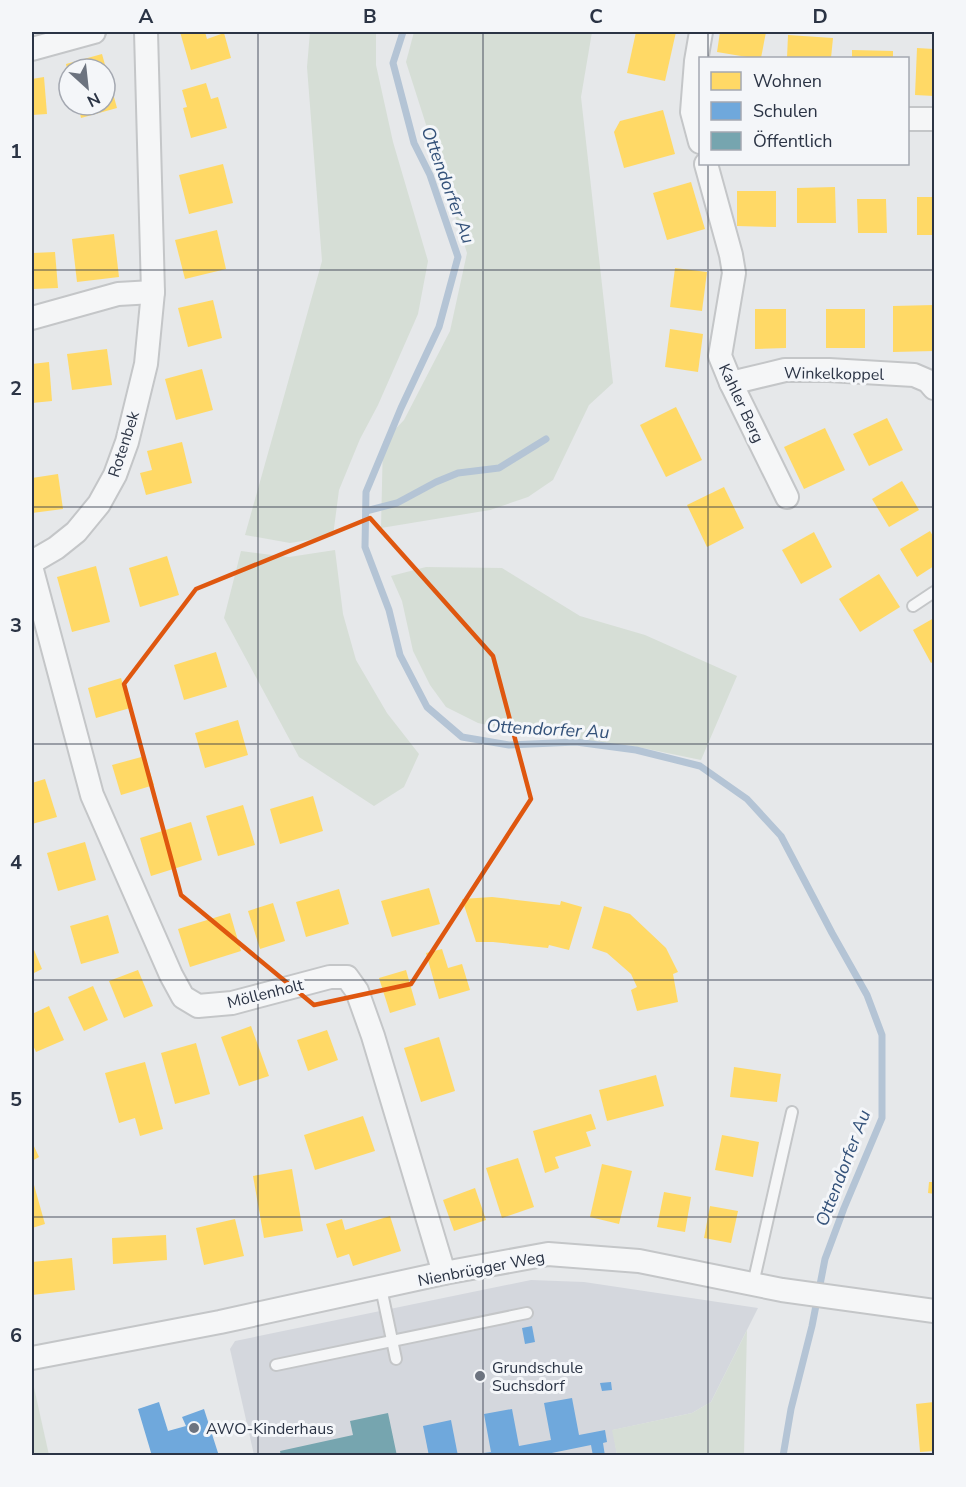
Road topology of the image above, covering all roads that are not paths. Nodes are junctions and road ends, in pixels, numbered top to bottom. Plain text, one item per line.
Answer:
1 (94, 32) edge
2 (146, 32) edge
3 (701, 32) edge
4 (32, 49) edge
5 (696, 112) edge
6 (909, 119) edge
7 (934, 119) edge
8 (699, 134) edge
9 (706, 165) edge
10 (153, 292) junction
11 (32, 318) edge
12 (731, 383) junction
13 (934, 388) edge
14 (787, 497) dead end
15 (32, 562) edge
16 (32, 570) edge
17 (934, 592) edge
18 (914, 606) dead end
19 (792, 1112) dead end
20 (444, 1274) junction
21 (753, 1284) junction
22 (381, 1288) junction
23 (934, 1311) edge
24 (527, 1313) dead end
25 (392, 1341) junction
26 (32, 1358) edge
27 (396, 1359) dead end
28 (276, 1365) dead end

1 - 4 street
2 - 10 street, Rotenbek
3 - 5 street
5 - 8 street
6 - 7 street
9 - 12 street, Kahler Berg
10 - 11 street
10 - 15 street, Rotenbek
12 - 13 street, Winkelkoppel
12 - 14 street, Kahler Berg
16 - 20 street, Möllenholt
17 - 18 lane
19 - 21 lane
20 - 21 street, Nienbrügger Weg
20 - 22 street, Nienbrügger Weg
21 - 23 street, Nienbrügger Weg
22 - 25 lane
22 - 26 street, Nienbrügger Weg
24 - 25 lane
25 - 27 lane
25 - 28 lane

